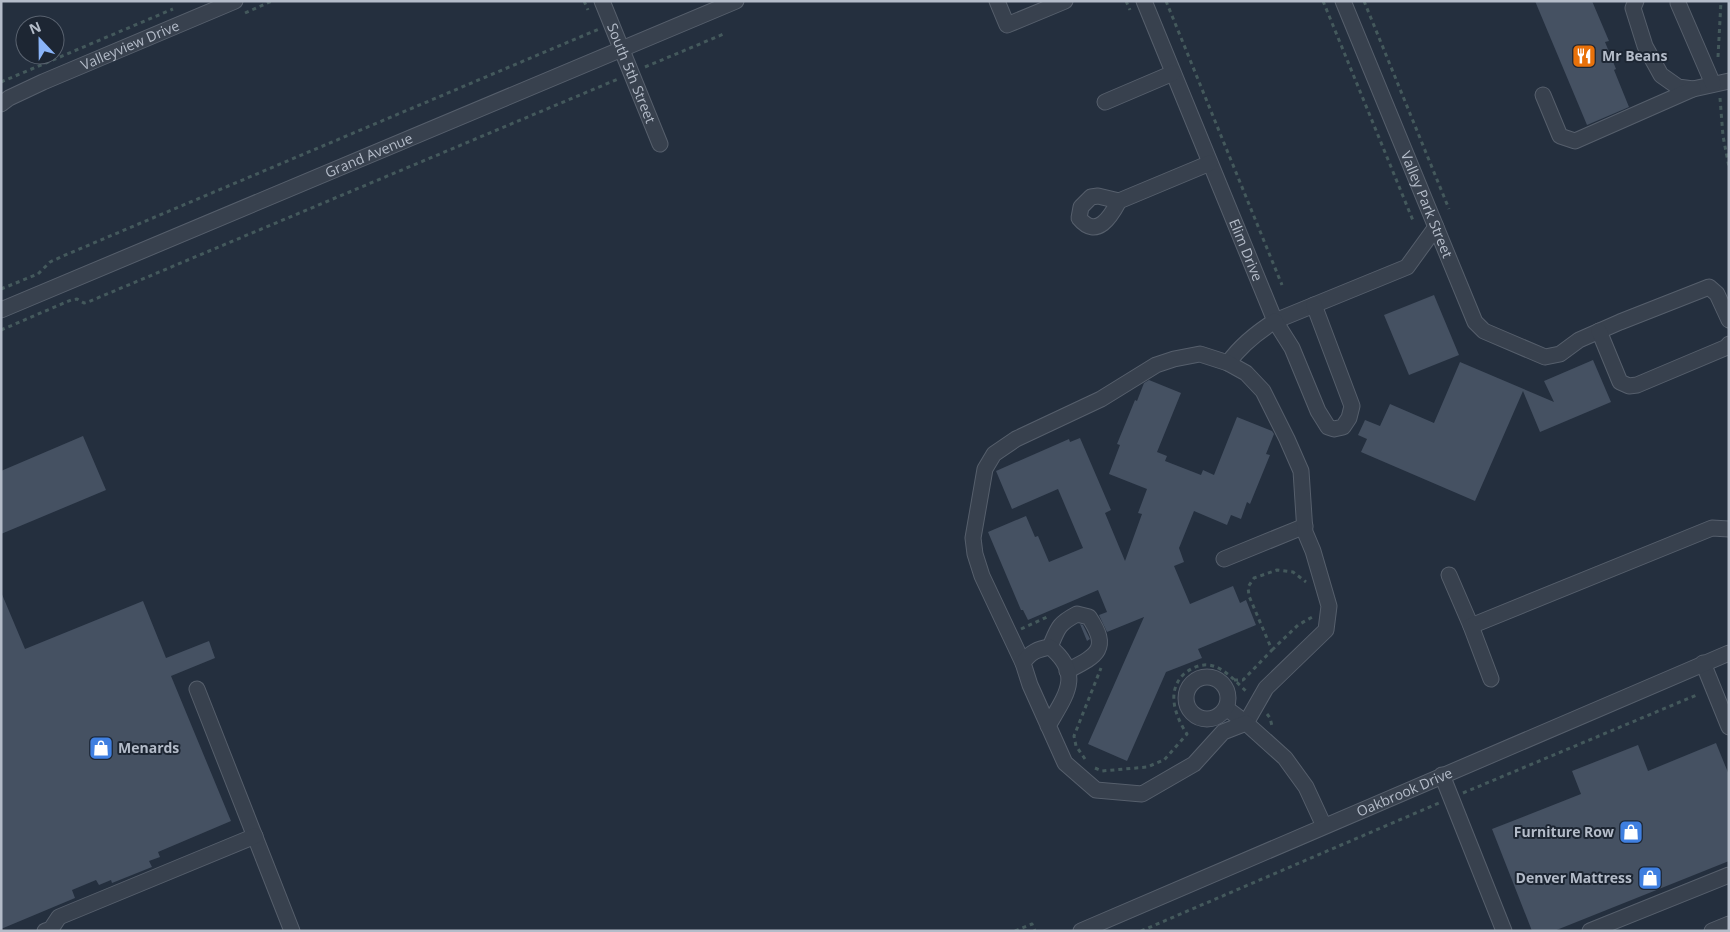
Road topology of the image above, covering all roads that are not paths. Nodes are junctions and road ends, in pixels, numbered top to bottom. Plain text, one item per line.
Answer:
1 (234, 1) edge
2 (602, 1) edge
3 (736, 1) edge
4 (997, 1) edge
5 (1065, 1) edge
6 (1144, 1) edge
7 (1343, 1) edge
8 (1636, 1) edge
9 (1678, 2) edge
10 (622, 49) junction
11 (1173, 73) junction
12 (1729, 81) edge
13 (1713, 84) junction
14 (1693, 89) junction
15 (1542, 95) dead end
16 (1105, 102) dead end
17 (1, 104) edge
18 (660, 144) dead end
19 (1210, 163) junction
20 (1119, 201) dead end
21 (1436, 227) junction
22 (1314, 305) junction
23 (1, 310) edge
24 (1275, 320) junction
25 (1729, 320) edge
26 (1599, 331) junction
27 (1729, 344) edge
28 (1228, 363) junction
29 (1305, 526) junction
30 (1729, 530) edge
31 (1224, 559) dead end
32 (1449, 575) dead end
33 (1471, 626) junction
34 (1050, 647) junction
35 (1729, 652) edge
36 (1023, 663) junction
37 (1703, 663) junction
38 (1067, 671) junction
39 (1491, 679) dead end
40 (197, 689) dead end
41 (1226, 708) dead end
42 (1246, 723) junction
43 (1048, 726) junction
44 (1729, 727) edge
45 (1442, 775) junction
46 (1324, 826) junction
47 (255, 836) junction
48 (1729, 875) edge
49 (1729, 924) edge
50 (45, 931) edge
51 (292, 931) edge
52 (1081, 931) edge
53 (1504, 931) edge
54 (1590, 931) edge
55 (1712, 931) edge

1 - 17 street, Valleyview Drive
2 - 10 street, South 5th Street
3 - 10 street, Grand Avenue
4 - 5 street
6 - 11 street, Elim Drive
7 - 21 street, Valley Park Street
8 - 14 street
9 - 13 street
10 - 18 street, South 5th Street
10 - 23 street, Grand Avenue
11 - 16 street
11 - 19 street, Elim Drive
12 - 13 street
13 - 14 street
14 - 15 street
19 - 20 street
19 - 24 street, Elim Drive
21 - 22 street
21 - 26 street, Valley Park Street
22 - 24 street
22 - 24 street, Elim Drive
24 - 28 street
25 - 26 street
26 - 27 street
28 - 29 street
28 - 36 street
29 - 31 street
29 - 42 street
30 - 33 street
32 - 33 street
33 - 39 street
34 - 36 street
34 - 38 street
34 - 38 street
35 - 37 street, Oakbrook Drive
36 - 43 street
37 - 44 street
37 - 45 street, Oakbrook Drive
38 - 43 street
40 - 47 street
41 - 42 street
42 - 43 street
42 - 46 street
45 - 46 street, Oakbrook Drive
45 - 53 street
46 - 52 street, Oakbrook Drive
47 - 50 street
47 - 51 street
48 - 54 street
49 - 55 street

